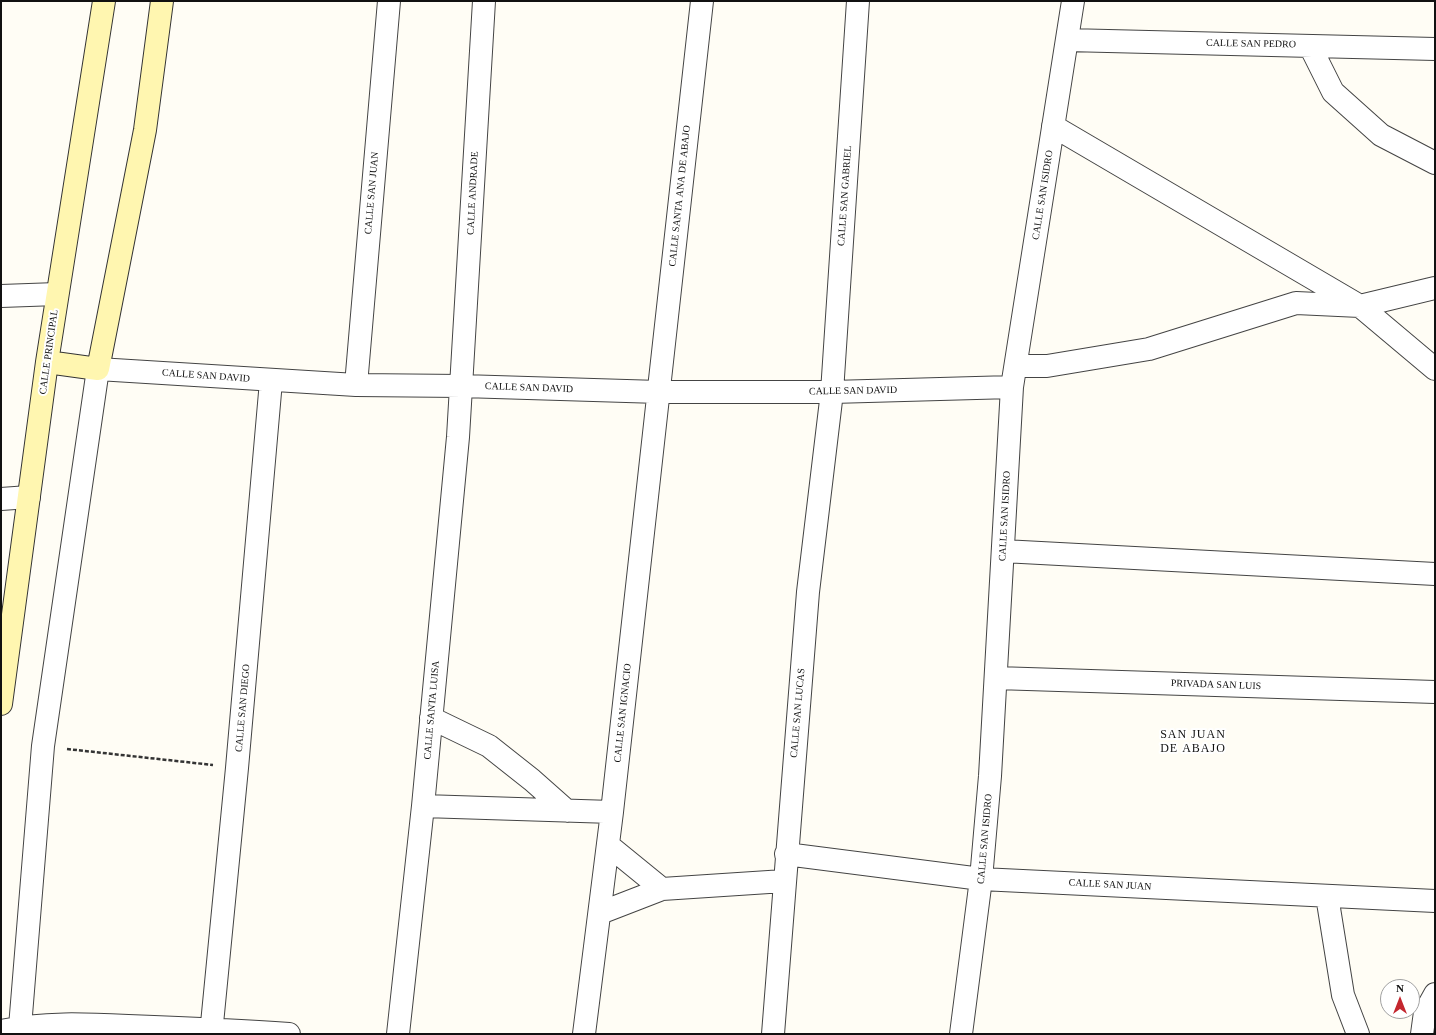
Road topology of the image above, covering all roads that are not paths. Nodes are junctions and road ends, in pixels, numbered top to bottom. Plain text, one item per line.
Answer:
1 (104, 1) edge
2 (162, 1) edge
3 (388, 1) edge
4 (484, 1) edge
5 (702, 1) edge
6 (858, 1) edge
7 (1073, 1) edge
8 (1067, 40) junction
9 (1310, 46) junction
10 (1435, 49) edge
11 (1053, 126) junction
12 (1435, 163) edge
13 (1435, 288) edge
14 (57, 294) junction
15 (1, 296) edge
16 (1360, 306) junction
17 (47, 362) junction
18 (98, 369) junction
19 (1435, 369) edge
20 (1014, 377) junction
21 (271, 381) junction
22 (356, 386) junction
23 (462, 386) junction
24 (659, 392) junction
25 (832, 392) junction
26 (29, 498) junction
27 (1, 499) edge
28 (1003, 552) junction
29 (1435, 574) edge
30 (996, 678) junction
31 (1435, 692) edge
32 (1, 704) edge
33 (431, 718) junction
34 (423, 806) junction
35 (567, 811) junction
36 (612, 812) junction
37 (608, 845) junction
38 (786, 854) junction
39 (981, 879) junction
40 (784, 881) junction
41 (662, 889) junction
42 (1327, 896) junction
43 (1435, 901) edge
44 (600, 913) junction
45 (1435, 994) edge
46 (10, 1029) edge
47 (211, 1031) edge
48 (289, 1034) edge
49 (398, 1034) edge
50 (584, 1034) edge
51 (773, 1034) edge
52 (961, 1034) edge
53 (1358, 1034) edge
54 (1422, 1034) edge

1 - 14 street, CALLE PRINCIPAL
2 - 18 street
3 - 22 street, CALLE SAN JUAN
4 - 23 street, CALLE ANDRADE
5 - 24 street, CALLE SANTA ANA DE ABAJO
6 - 25 street, CALLE SAN GABRIEL
7 - 8 street, CALLE SAN ISIDRO
8 - 9 street, CALLE SAN PEDRO
8 - 11 street, CALLE SAN ISIDRO
9 - 10 street, CALLE SAN PEDRO
9 - 12 street
11 - 16 street
11 - 20 street, CALLE SAN ISIDRO
13 - 16 street, CALLE SAN DAVID
14 - 15 street
14 - 17 street, CALLE PRINCIPAL
16 - 19 street
16 - 20 street, CALLE SAN DAVID
17 - 18 street, CALLE SAN DAVID
17 - 26 street, CALLE PRINCIPAL
18 - 21 street, CALLE SAN DAVID
18 - 46 street
20 - 25 street, CALLE SAN DAVID
20 - 28 street, CALLE SAN ISIDRO
21 - 22 street, CALLE SAN DAVID
21 - 47 street, CALLE SAN DIEGO
22 - 23 street, CALLE SAN DAVID
23 - 24 street, CALLE SAN DAVID
23 - 33 street, CALLE SANTA LUISA
24 - 25 street, CALLE SAN DAVID
24 - 36 street, CALLE SAN IGNACIO
25 - 38 street, CALLE SAN LUCAS
26 - 27 street
26 - 32 street, CALLE PRINCIPAL
28 - 29 street
28 - 30 street, CALLE SAN ISIDRO
30 - 31 street, PRIVADA SAN LUIS
30 - 39 street, CALLE SAN ISIDRO
33 - 34 street, CALLE SANTA LUISA
33 - 35 street
34 - 35 street
34 - 49 street, CALLE SANTA LUISA
35 - 36 street
36 - 37 street, CALLE SAN IGNACIO
37 - 41 street
37 - 44 street, CALLE SAN IGNACIO
38 - 39 street, CALLE SAN JUAN
38 - 40 street, CALLE SAN LUCAS
39 - 42 street, CALLE SAN JUAN
39 - 52 street, CALLE SAN ISIDRO
40 - 41 street
40 - 51 street, CALLE SAN LUCAS
41 - 44 street
42 - 43 street, CALLE SAN JUAN
42 - 53 street
44 - 50 street, CALLE SAN IGNACIO
45 - 54 street
46 - 47 street
47 - 48 street

